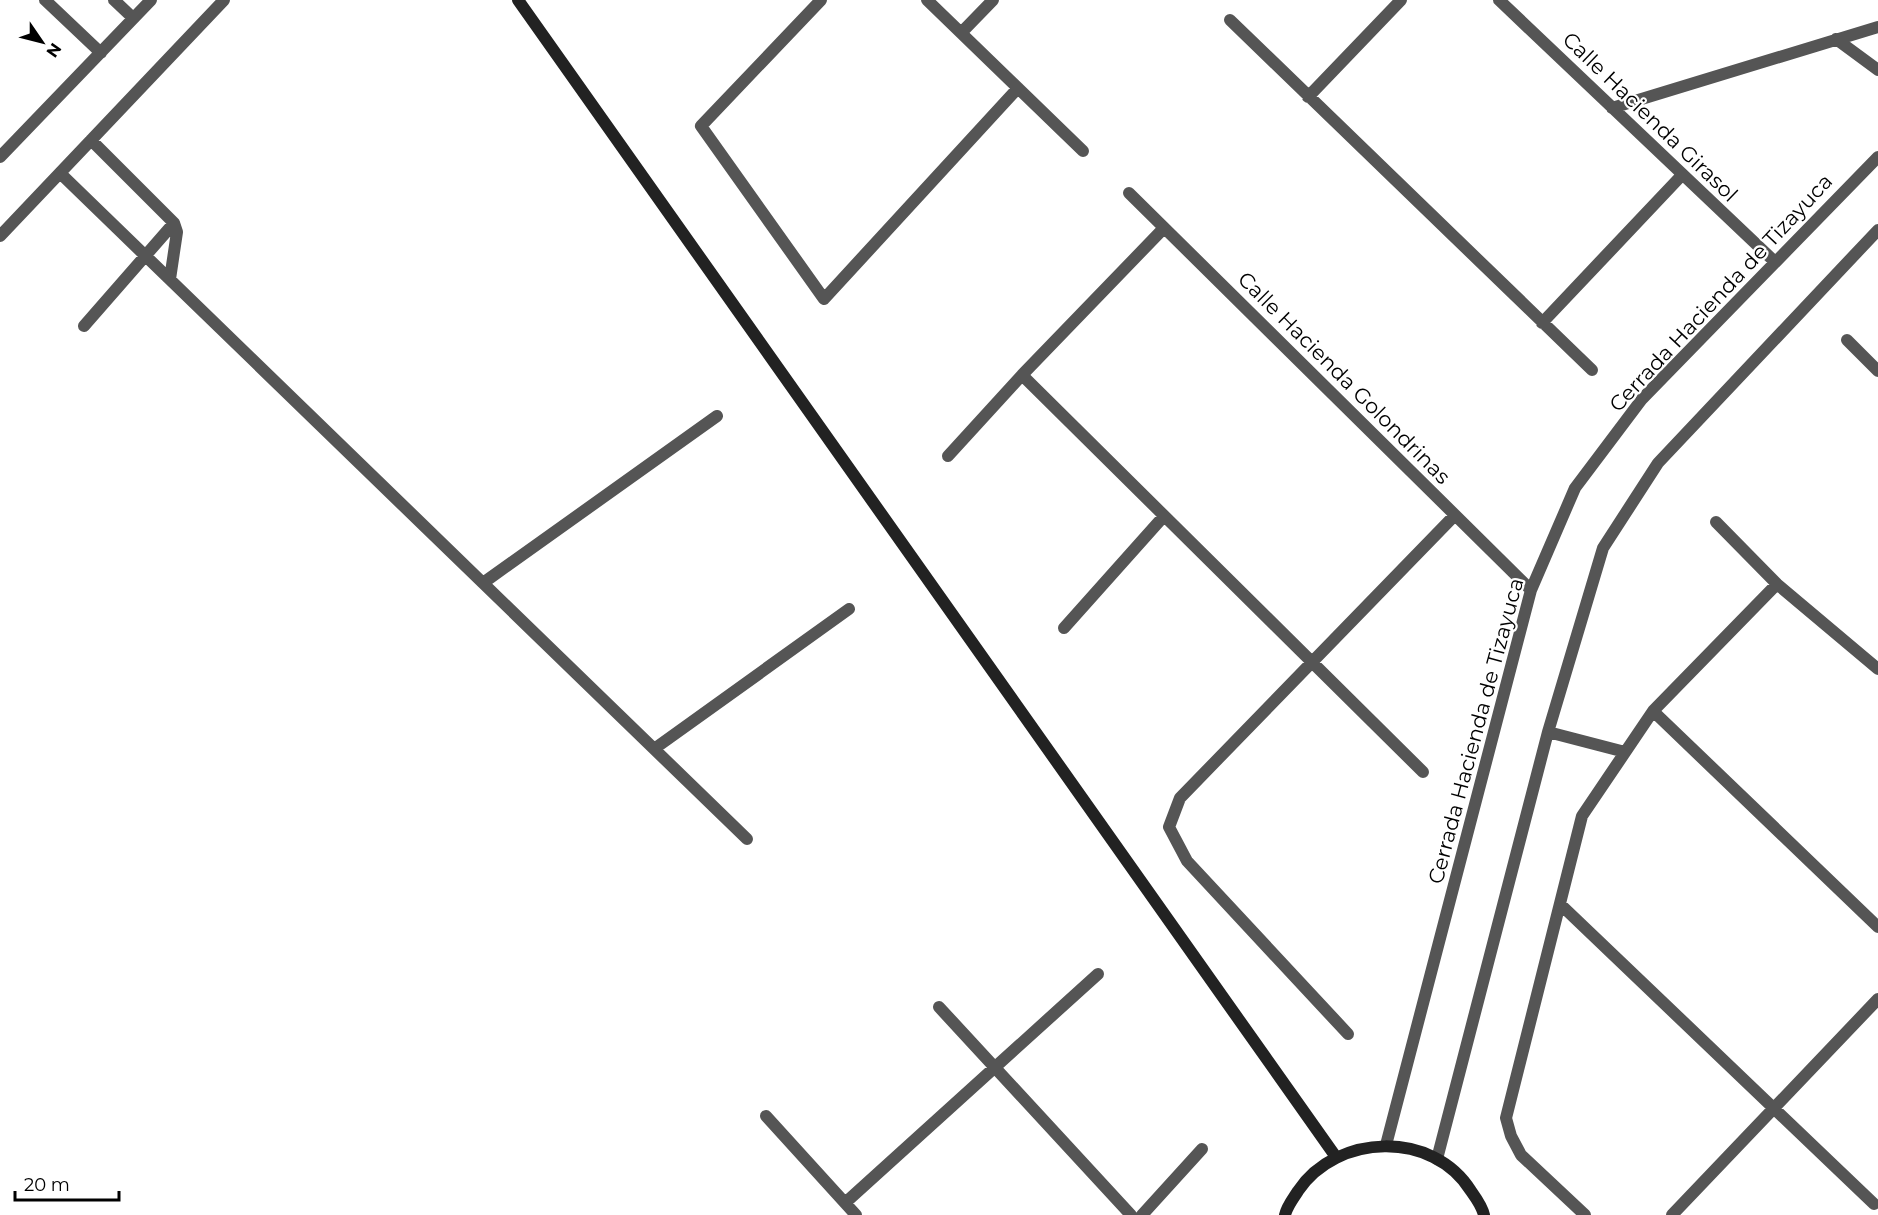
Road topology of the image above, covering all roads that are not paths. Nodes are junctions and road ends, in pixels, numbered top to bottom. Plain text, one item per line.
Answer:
1 (45, 0) edge
2 (114, 0) edge
3 (151, 0) edge
4 (224, 0) edge
5 (518, 0) edge
6 (821, 0) edge
7 (927, 0) edge
8 (993, 0) edge
9 (1401, 0) edge
10 (1499, 0) edge
11 (133, 18) junction
12 (1230, 20) dead end
13 (1878, 27) edge
14 (961, 33) junction
15 (1836, 39) junction
16 (101, 53) junction
17 (1878, 70) edge
18 (1017, 88) junction
19 (1308, 97) junction
20 (1612, 108) junction
21 (91, 140) junction
22 (1083, 151) dead end
23 (0, 157) edge
24 (1878, 157) edge
25 (60, 173) junction
26 (1682, 175) junction
27 (1129, 193) dead end
28 (174, 222) junction
29 (1164, 228) junction
30 (1878, 230) edge
31 (0, 236) edge
32 (145, 255) junction
33 (1774, 262) junction
34 (170, 279) junction
35 (1542, 323) junction
36 (84, 326) dead end
37 (1846, 340) dead end
38 (1592, 370) dead end
39 (1878, 370) edge
40 (1022, 375) junction
41 (717, 416) dead end
42 (948, 456) dead end
43 (1455, 515) junction
44 (1164, 516) junction
45 (1716, 522) dead end
46 (483, 583) junction
47 (1777, 584) junction
48 (1531, 590) junction
49 (849, 609) dead end
50 (1064, 628) dead end
51 (1312, 662) junction
52 (1878, 669) edge
53 (1653, 711) junction
54 (1548, 732) junction
55 (654, 749) junction
56 (1625, 752) junction
57 (1423, 772) dead end
58 (747, 839) dead end
59 (1560, 904) junction
60 (1878, 927) edge
61 (1098, 974) dead end
62 (1878, 999) edge
63 (939, 1007) dead end
64 (1348, 1034) dead end
65 (995, 1067) junction
66 (1774, 1109) junction
67 (766, 1116) dead end
68 (1386, 1145) junction
69 (1202, 1149) dead end
70 (1336, 1157) junction
71 (1437, 1159) junction
72 (846, 1203) junction
73 (1874, 1204) dead end
74 (856, 1215) edge
75 (1131, 1215) edge
76 (1142, 1215) edge
77 (1285, 1215) edge
78 (1484, 1215) edge
79 (1586, 1215) edge
80 (1672, 1215) edge

1 - 16 street
2 - 11 street
3 - 11 street
4 - 21 street
5 - 70 street
6 - 18 street
7 - 14 street
8 - 14 street
9 - 19 street
10 - 20 street, Calle Hacienda Girasol
11 - 16 street
12 - 19 street
13 - 15 street
14 - 18 street
15 - 17 street
15 - 20 street
16 - 23 street
18 - 22 street
19 - 35 street
20 - 26 street, Calle Hacienda Girasol
21 - 25 street
21 - 28 street
24 - 33 street, Cerrada Hacienda de Tizayuca
25 - 31 street
25 - 32 street
26 - 33 street, Calle Hacienda Girasol
26 - 35 street
27 - 29 street, Calle Hacienda Golondrinas
28 - 32 street
28 - 34 street
29 - 40 street
29 - 43 street, Calle Hacienda Golondrinas
30 - 54 street
32 - 34 street
32 - 36 street
33 - 48 street, Cerrada Hacienda de Tizayuca
34 - 46 street
35 - 38 street
37 - 39 street
40 - 42 street
40 - 44 street
41 - 46 street
43 - 48 street, Calle Hacienda Golondrinas
43 - 51 street
44 - 50 street
44 - 51 street
45 - 47 street
46 - 55 street
47 - 52 street
47 - 53 street
48 - 68 street, Cerrada Hacienda de Tizayuca
49 - 55 street
51 - 57 street
51 - 64 street
53 - 56 street
53 - 60 street
54 - 56 street
54 - 71 street
55 - 58 street
56 - 59 street
59 - 66 street
59 - 79 street
61 - 65 street
62 - 66 street
63 - 65 street
65 - 72 street
65 - 75 street
66 - 73 street
66 - 80 street
67 - 72 street
68 - 70 street
68 - 71 street
69 - 76 street
70 - 77 street
71 - 78 street
72 - 74 street

